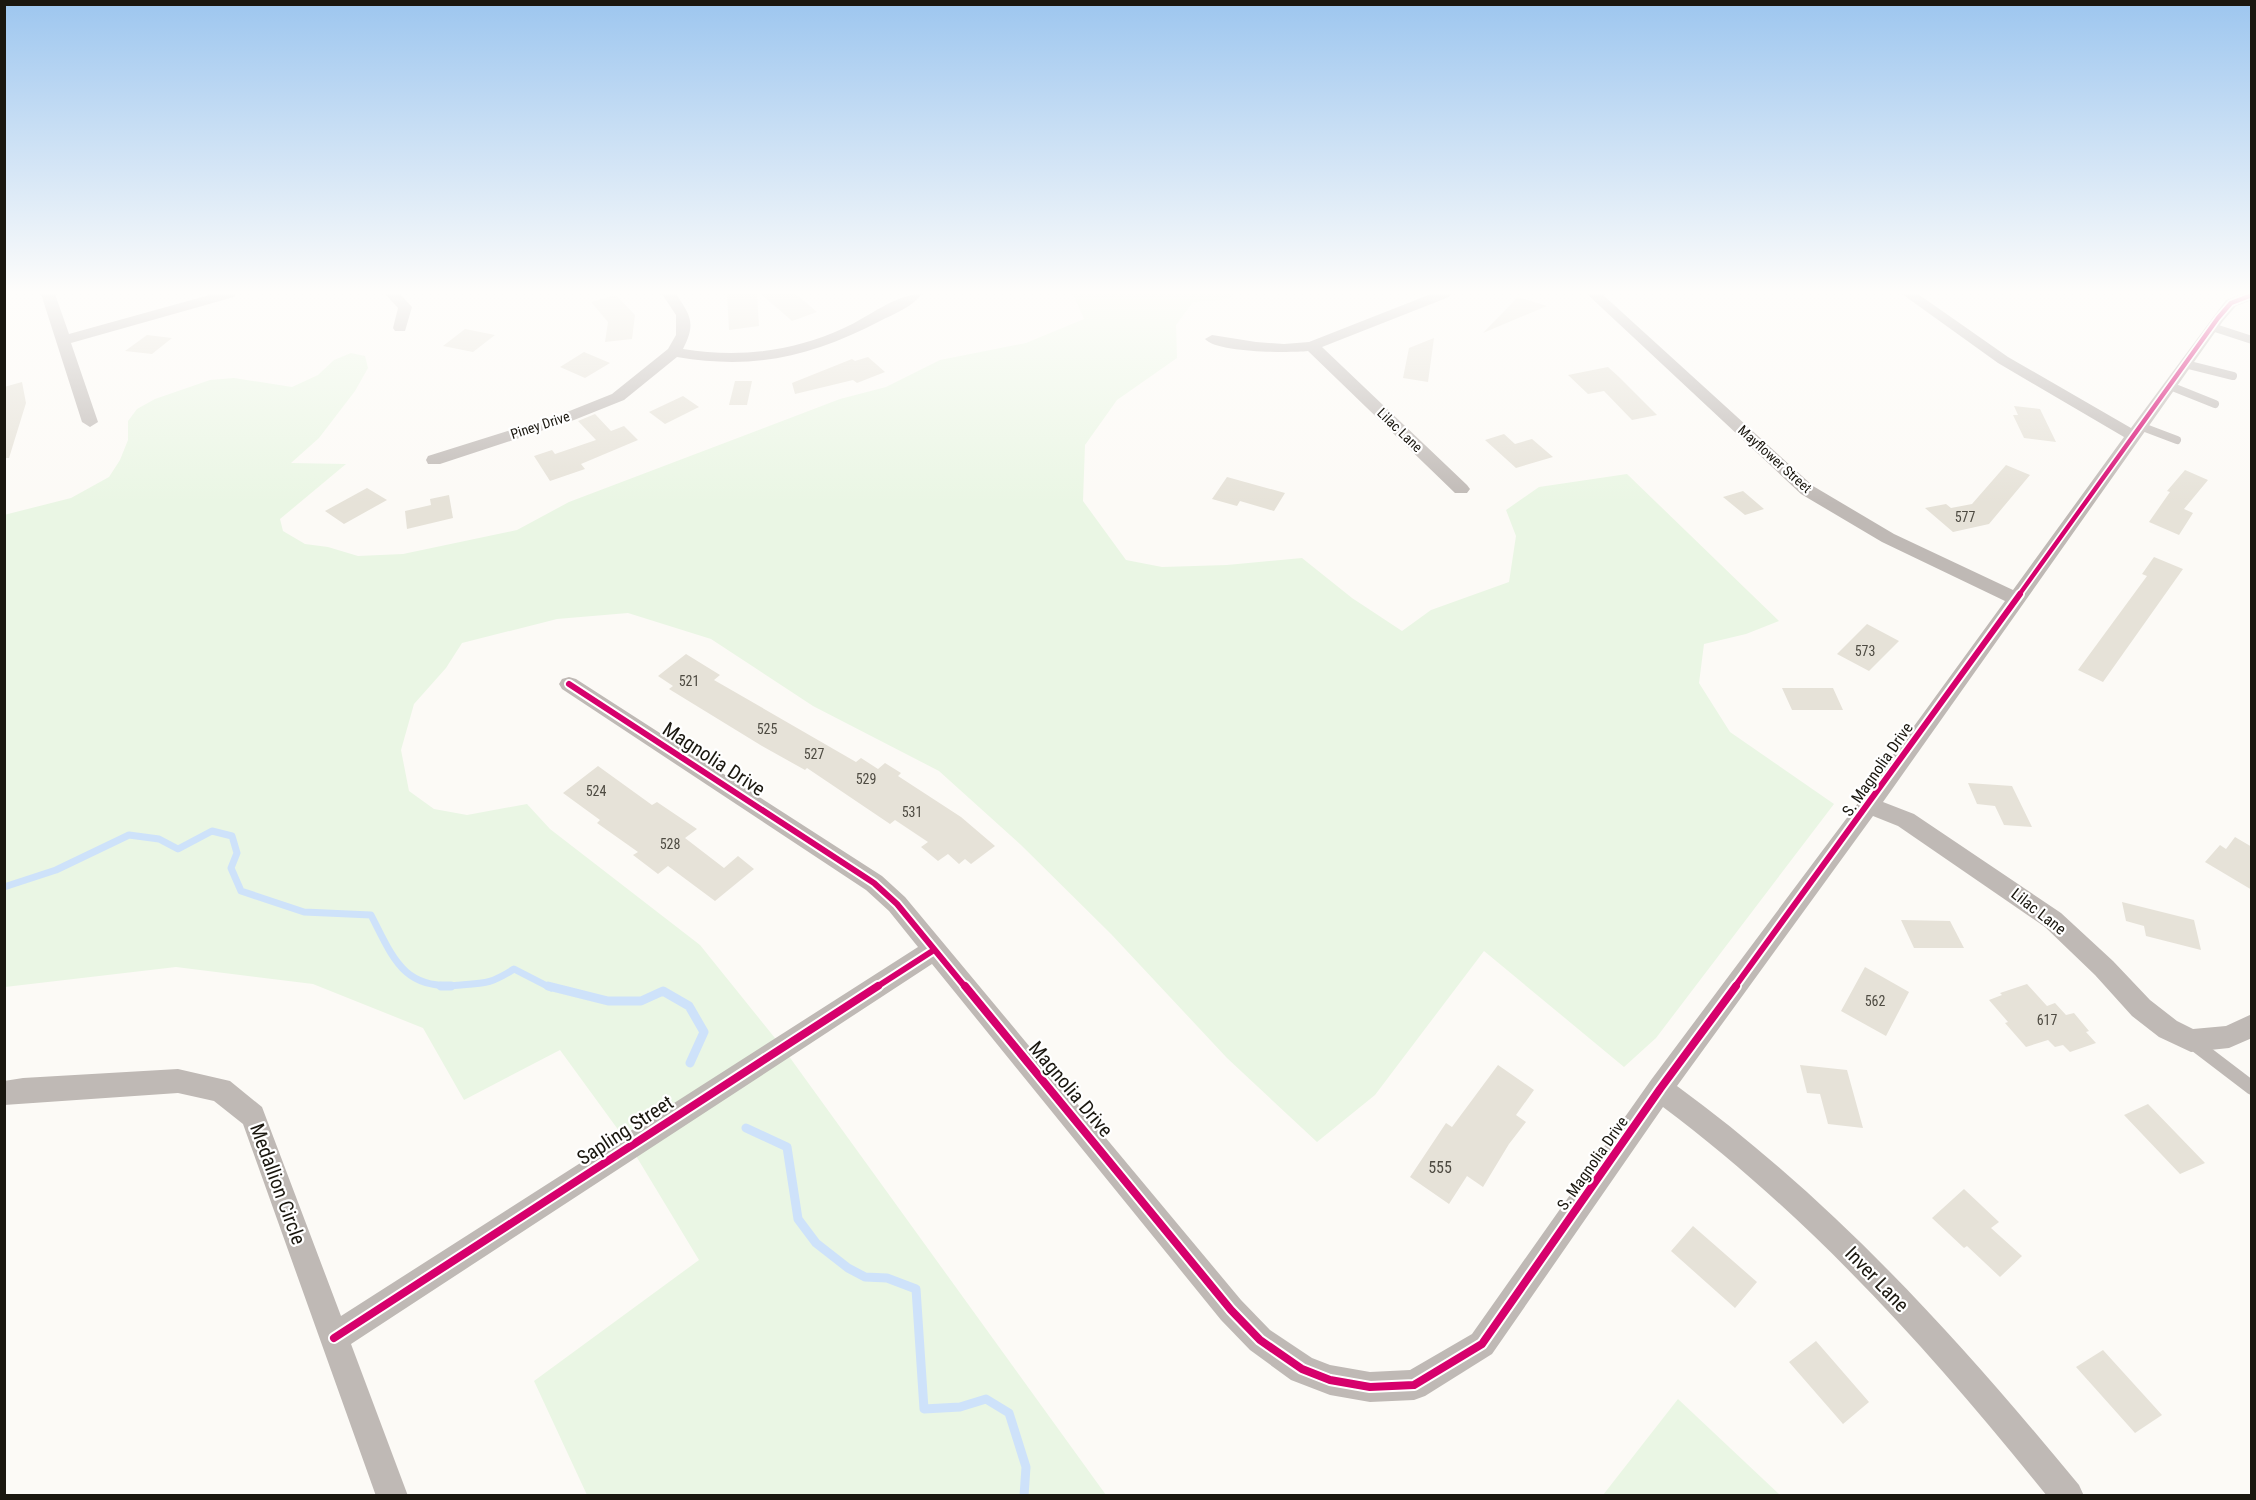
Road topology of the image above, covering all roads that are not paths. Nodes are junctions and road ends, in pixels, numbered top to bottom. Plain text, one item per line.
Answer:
1 (72, 364) edge
2 (660, 364) edge
3 (1331, 364) edge
4 (1670, 364) edge
5 (2011, 364) edge
6 (2185, 364) joint
7 (2233, 376) dead end
8 (2170, 386) junction
9 (2215, 404) dead end
10 (90, 423) dead end
11 (2137, 431) junction
12 (2177, 440) dead end
13 (434, 460) dead end
14 (1461, 489) dead end
15 (2017, 599) junction
16 (569, 684) dead end
17 (1869, 805) junction
18 (934, 950) junction
19 (2252, 1025) edge
20 (2191, 1041) junction
21 (2252, 1088) edge
22 (1660, 1089) junction
23 (4, 1093) edge
24 (1533, 1270) joint
25 (334, 1338) junction
26 (392, 1496) edge
27 (2068, 1496) edge

1 - 10 street
2 - 13 street, Piney Drive
3 - 14 street, Lilac Lane
4 - 15 street, Mayflower Street
5 - 11 street
6 - 7 lane
6 - 8 street, S. Magnolia Drive
8 - 9 lane
8 - 11 street, S. Magnolia Drive
11 - 12 lane
11 - 15 street, S. Magnolia Drive
15 - 17 street, S. Magnolia Drive
16 - 18 street, Magnolia Drive
17 - 20 street, Lilac Lane
17 - 22 street, S. Magnolia Drive
18 - 24 street, Magnolia Drive
18 - 25 street, Sapling Street
19 - 20 street
20 - 21 lane
22 - 24 street, S. Magnolia Drive
22 - 27 street, Inver Lane
23 - 25 street, Medallion Circle
25 - 26 street, Medallion Circle

